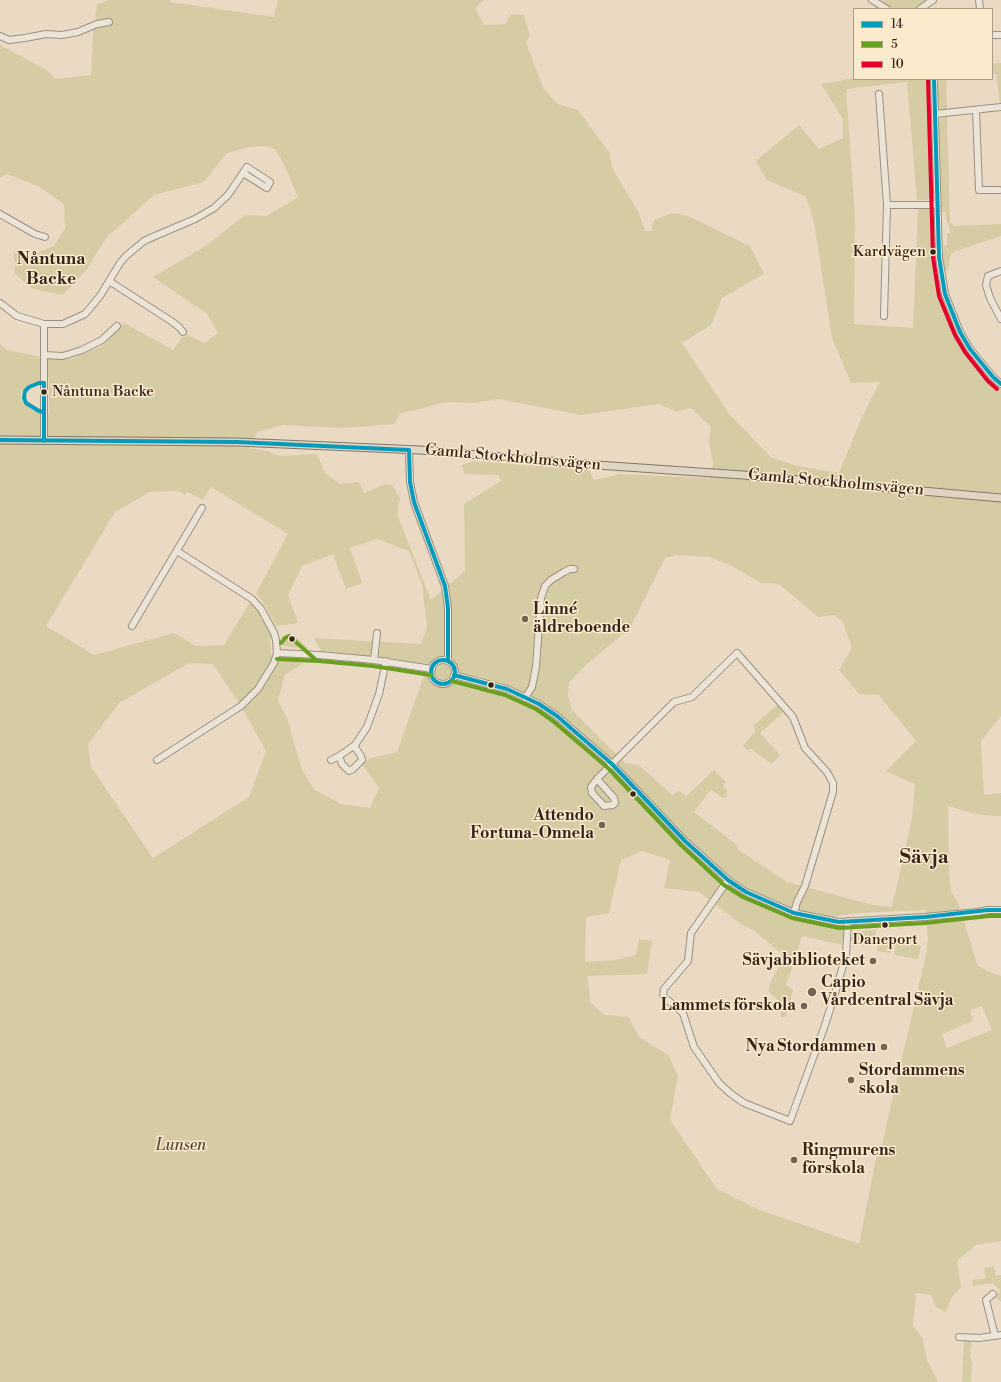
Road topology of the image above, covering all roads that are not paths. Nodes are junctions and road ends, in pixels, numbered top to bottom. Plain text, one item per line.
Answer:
1 (872, 0) edge
2 (933, 0) edge
3 (885, 8) edge
4 (921, 8) edge
5 (109, 22) dead end
6 (0, 36) edge
7 (934, 80) edge
8 (879, 94) dead end
9 (1001, 107) edge
10 (976, 110) junction
11 (935, 114) junction
12 (243, 173) dead end
13 (999, 190) dead end
14 (938, 204) junction
15 (887, 205) junction
16 (0, 214) edge
17 (45, 237) dead end
18 (1001, 271) edge
19 (110, 281) junction
20 (0, 303) edge
21 (884, 316) dead end
22 (1001, 319) edge
23 (44, 324) junction
24 (117, 326) dead end
25 (183, 332) dead end
26 (44, 355) junction
27 (1001, 384) edge
28 (0, 440) edge
29 (44, 441) junction
30 (409, 450) junction
31 (1001, 498) edge
32 (202, 508) dead end
33 (177, 551) junction
34 (574, 569) dead end
35 (132, 626) dead end
36 (377, 633) dead end
37 (277, 653) junction
38 (374, 660) junction
39 (386, 661) junction
40 (448, 661) junction
41 (432, 669) junction
42 (454, 675) junction
43 (525, 698) junction
44 (354, 746) junction
45 (339, 756) junction
46 (157, 760) dead end
47 (331, 760) dead end
48 (612, 764) junction
49 (597, 779) junction
50 (728, 880) junction
51 (1001, 910) edge
52 (794, 913) junction
53 (848, 921) junction
54 (993, 1294) dead end
55 (998, 1335) edge
56 (959, 1337) dead end

1 - 3 street
2 - 4 street
5 - 6 street
7 - 11 street
8 - 15 street
9 - 10 street
10 - 11 street
10 - 13 street
11 - 14 street
12 - 19 street
14 - 15 street
14 - 27 street
15 - 21 street
16 - 17 street
18 - 22 street
19 - 23 street
19 - 25 street
20 - 23 street
23 - 26 street
24 - 26 street
26 - 29 street
28 - 29 main road, Gamla Stockholmsvägen
29 - 30 main road, Gamla Stockholmsvägen
30 - 31 main road, Gamla Stockholmsvägen
30 - 40 street
32 - 33 street
33 - 35 street
33 - 37 street
34 - 43 street
36 - 38 street
37 - 38 street
37 - 46 street
38 - 39 street
39 - 41 street
39 - 44 street
40 - 41 street
40 - 42 street
41 - 42 street
42 - 43 street
43 - 48 street
44 - 45 street
44 - 45 street
45 - 47 street
48 - 49 street
48 - 50 street
48 - 52 street
49 - 49 street
50 - 52 street
50 - 53 street
51 - 53 street
52 - 53 street
54 - 55 street
55 - 56 street

